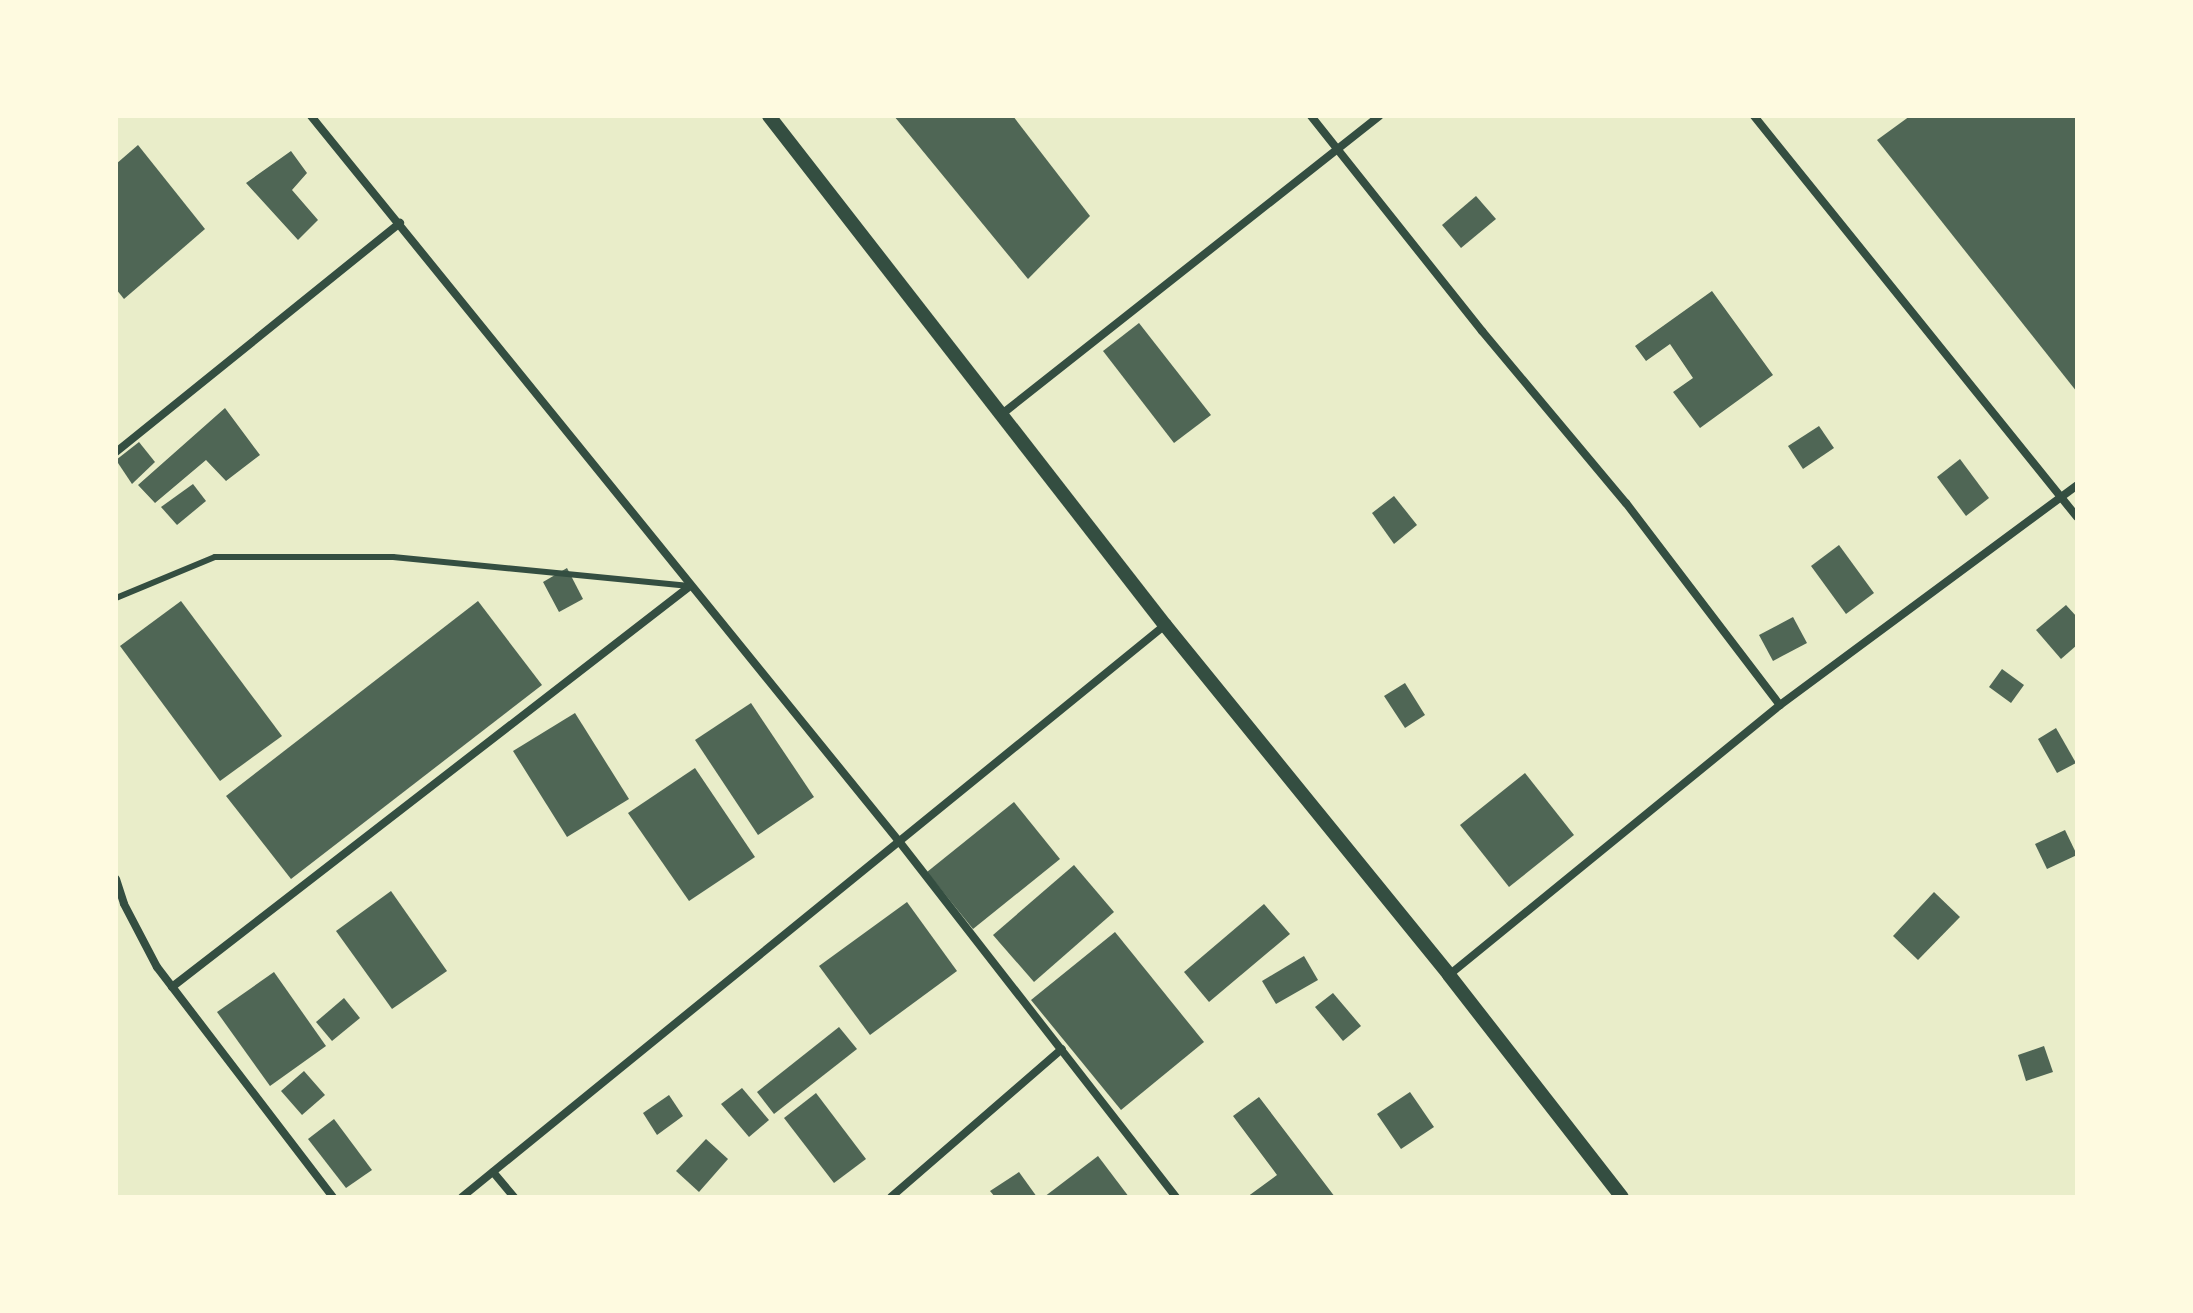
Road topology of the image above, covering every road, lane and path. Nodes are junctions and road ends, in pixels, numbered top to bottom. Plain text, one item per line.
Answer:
1 (311, 116) edge
2 (769, 116) edge
3 (1311, 116) edge
4 (1379, 116) edge
5 (1754, 116) edge
6 (1336, 148) junction
7 (400, 223) junction
8 (1002, 414) junction
9 (116, 452) edge
10 (2077, 485) edge
11 (2060, 499) junction
12 (2077, 517) edge
13 (690, 586) junction
14 (116, 598) edge
15 (1165, 625) junction
16 (1780, 705) junction
17 (898, 840) junction
18 (116, 879) edge
19 (1449, 975) junction
20 (172, 987) junction
21 (1062, 1049) junction
22 (493, 1172) junction
23 (333, 1197) edge
24 (462, 1197) edge
25 (514, 1197) edge
26 (891, 1197) edge
27 (1176, 1197) edge
28 (1622, 1197) edge

1 - 7 street
2 - 8 street
3 - 6 street
4 - 6 street
5 - 11 street
6 - 8 street
6 - 16 street
7 - 9 street
7 - 13 street
8 - 15 street
10 - 11 street
11 - 12 street
11 - 16 street
13 - 14 lane
13 - 17 street
13 - 20 street
15 - 17 street
15 - 19 street
16 - 19 street
17 - 21 street
17 - 22 street
18 - 20 street
19 - 28 street
20 - 23 street
21 - 26 street
21 - 27 street
22 - 24 street
22 - 25 street

